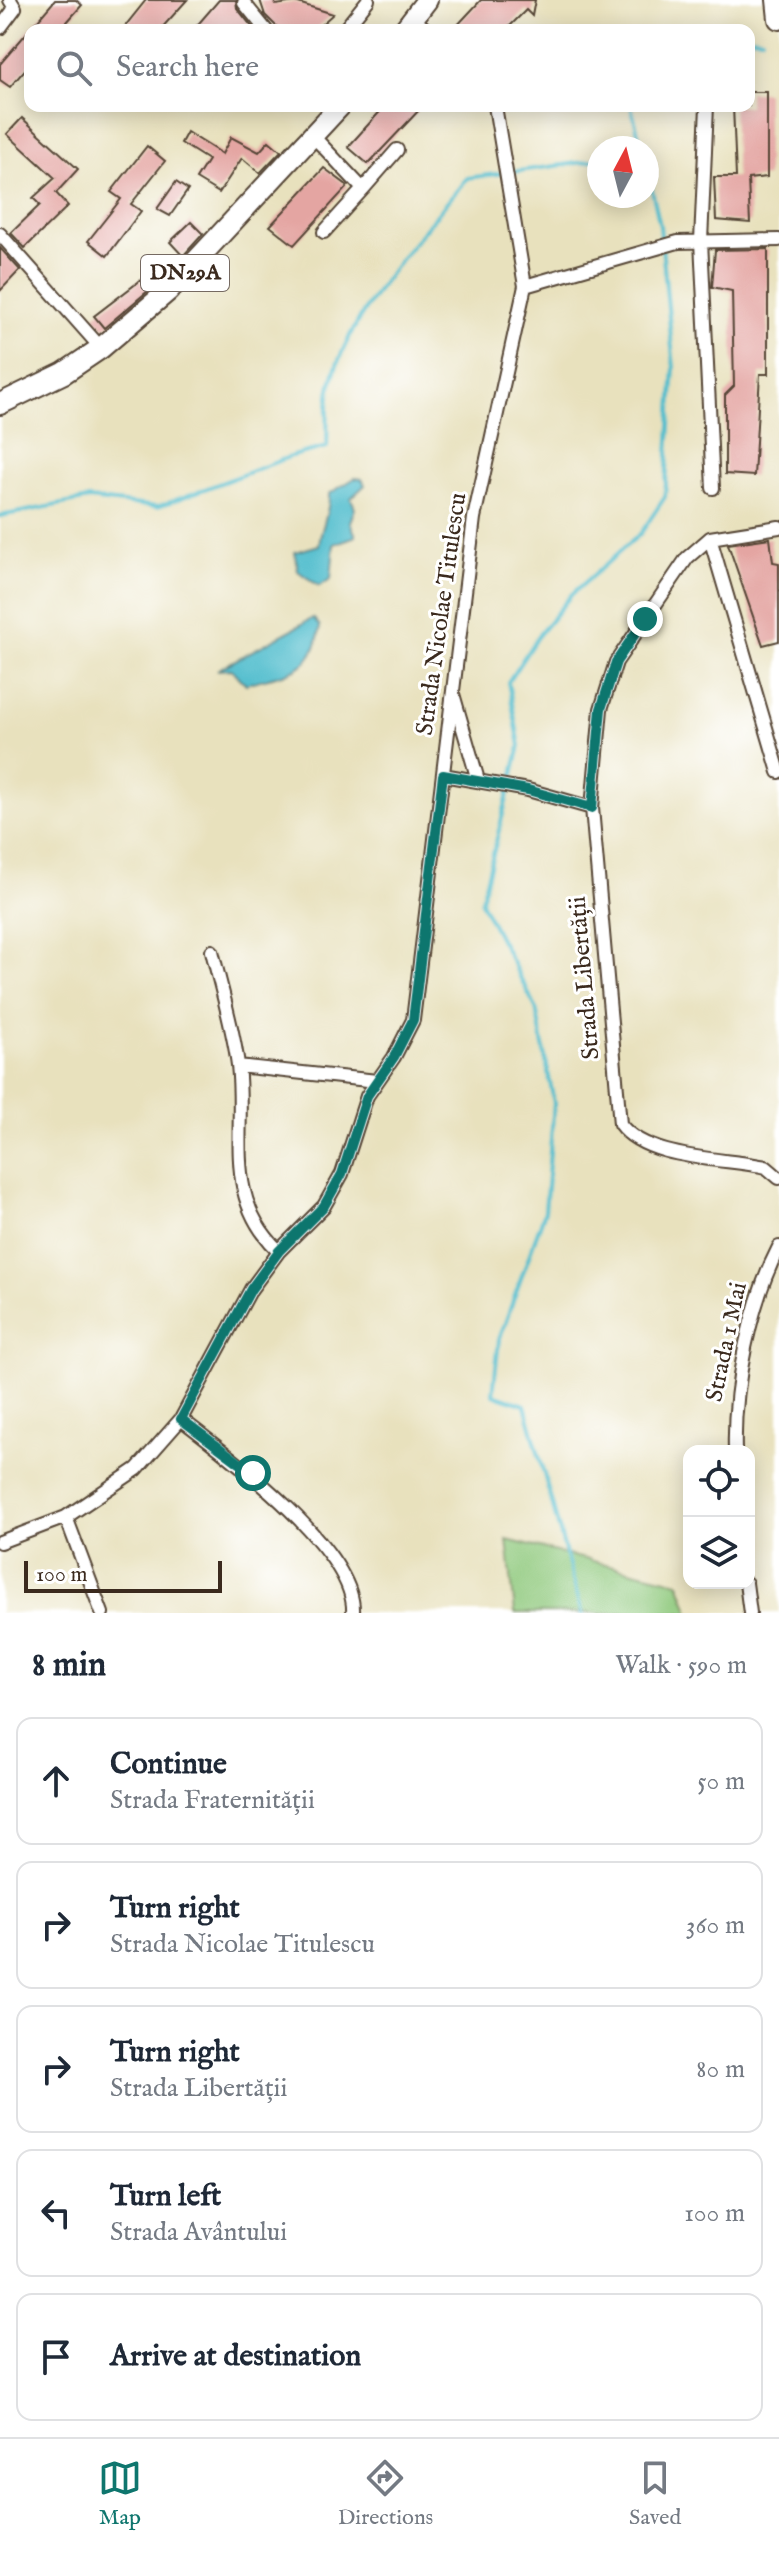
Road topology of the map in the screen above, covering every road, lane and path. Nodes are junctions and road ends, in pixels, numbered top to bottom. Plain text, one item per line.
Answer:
1 (368, 0) edge
2 (427, 0) edge
3 (777, 0) edge
4 (16, 3) edge
5 (244, 3) dead end
6 (779, 19) edge
7 (261, 24) edge
8 (349, 24) edge
9 (416, 24) edge
10 (0, 28) edge
11 (335, 112) edge
12 (496, 112) edge
13 (707, 112) edge
14 (313, 136) junction
15 (397, 150) dead end
16 (363, 189) junction
17 (324, 232) dead end
18 (0, 234) edge
19 (779, 240) edge
20 (701, 241) junction
21 (525, 286) junction
22 (101, 348) junction
23 (0, 404) edge
24 (713, 488) dead end
25 (779, 527) edge
26 (710, 538) junction
27 (451, 686) junction
28 (779, 772) edge
29 (443, 775) junction
30 (478, 780) junction
31 (592, 808) junction
32 (212, 951) dead end
33 (238, 1066) junction
34 (377, 1081) junction
35 (779, 1178) edge
36 (779, 1247) edge
37 (279, 1251) junction
38 (181, 1419) junction
39 (735, 1445) edge
40 (66, 1517) junction
41 (0, 1542) edge
42 (747, 1589) edge
43 (102, 1613) edge
44 (353, 1613) edge
45 (750, 1613) edge

1 - 8 street
2 - 9 main road
3 - 6 main road
4 - 10 street
5 - 7 street
11 - 14 main road, DN29A
12 - 21 street, Strada Nicolae Titulescu
13 - 20 street
14 - 16 street
14 - 22 main road, DN29A
15 - 16 street
16 - 17 street
18 - 22 street
19 - 20 street
20 - 21 street
20 - 24 street
21 - 27 street, Strada Nicolae Titulescu
22 - 23 main road, DN29A
25 - 26 street
26 - 28 street
26 - 31 street, Strada Libertății
27 - 29 street, Strada Nicolae Titulescu
27 - 30 street
29 - 30 street
29 - 34 street, Strada Nicolae Titulescu
30 - 31 street
31 - 35 street, Strada Libertății
32 - 33 street
33 - 34 street
33 - 37 street
34 - 37 street, Strada Nicolae Titulescu
36 - 39 street, Strada 1 Mai
37 - 38 street, Strada Nicolae Titulescu
38 - 40 street, Strada Nicolae Titulescu
38 - 44 street
40 - 41 street, Strada Nicolae Titulescu
40 - 43 street
42 - 45 street

